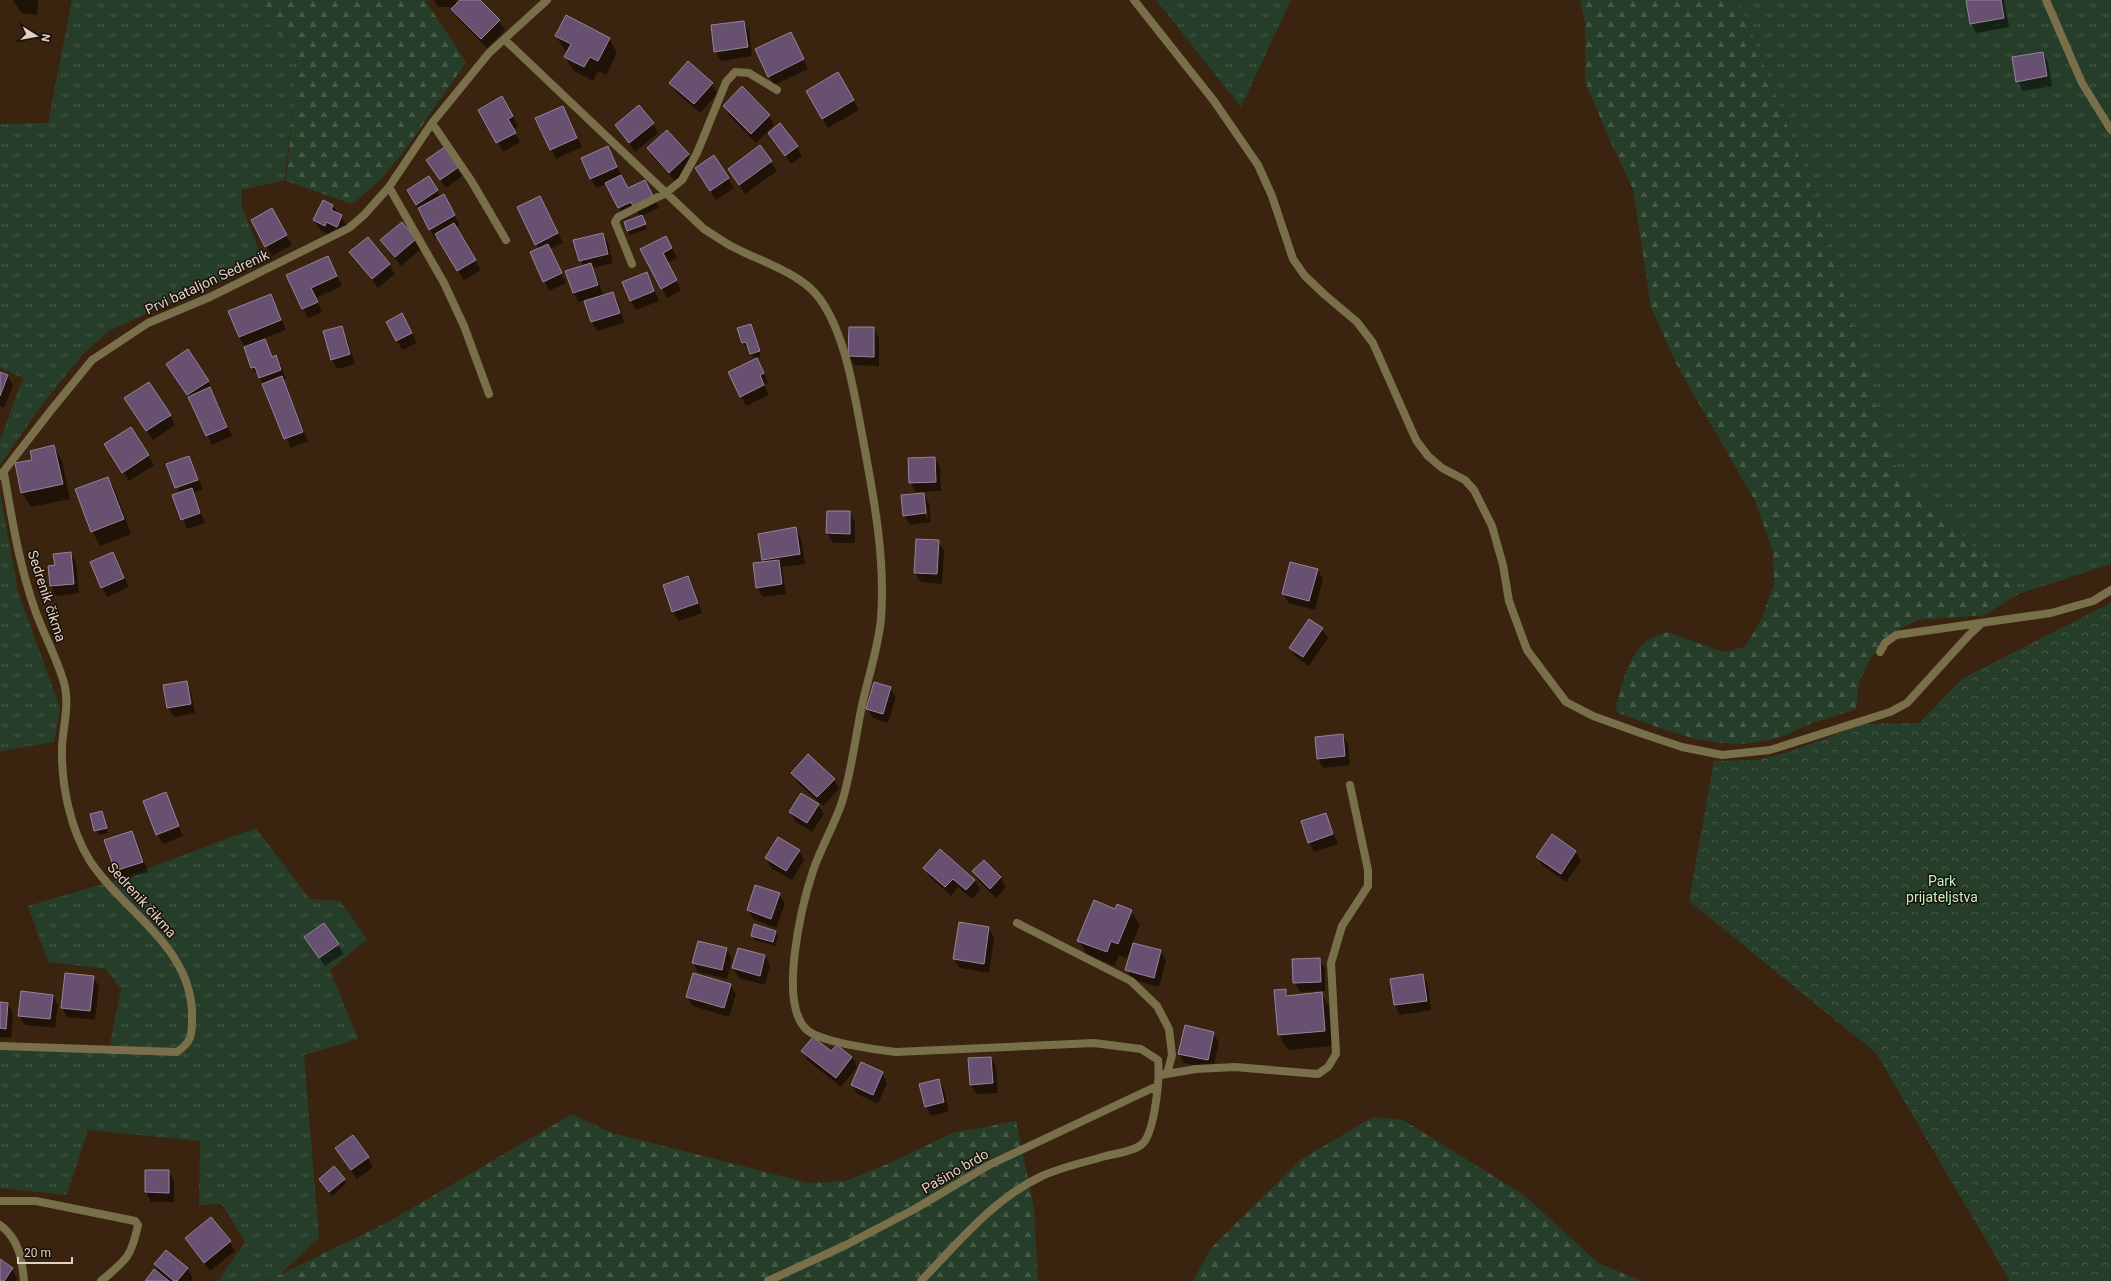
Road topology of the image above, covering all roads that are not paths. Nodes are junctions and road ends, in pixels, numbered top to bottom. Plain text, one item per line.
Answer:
1 (547, 0) edge
2 (1134, 0) edge
3 (2046, 0) edge
4 (505, 40) junction
5 (777, 90) dead end
6 (432, 123) junction
7 (2111, 130) edge
8 (389, 187) junction
9 (666, 192) junction
10 (506, 240) dead end
11 (632, 264) dead end
12 (490, 394) dead end
13 (2, 475) edge
14 (2111, 590) edge
15 (1981, 624) junction
16 (1880, 652) dead end
17 (1350, 785) dead end
18 (1017, 923) dead end
19 (0, 1046) edge
20 (1163, 1074) junction
21 (1157, 1086) junction
22 (0, 1200) edge
23 (0, 1225) edge
24 (24, 1281) edge
25 (101, 1281) edge
26 (768, 1281) edge
27 (921, 1281) edge

1 - 4 street, Prvi bataljon Sedrenik
2 - 15 street
3 - 7 street
4 - 6 street, Prvi bataljon Sedrenik
4 - 9 street
5 - 9 street
6 - 8 street, Prvi bataljon Sedrenik
6 - 10 street
8 - 12 street
8 - 13 street, Prvi bataljon Sedrenik
9 - 11 street
9 - 20 street
13 - 19 street, Sedrenik čikma
14 - 15 street
15 - 16 street
17 - 20 street
18 - 20 street
20 - 21 street
21 - 26 street, Pašino brdo
21 - 27 street
22 - 25 street
23 - 24 street

